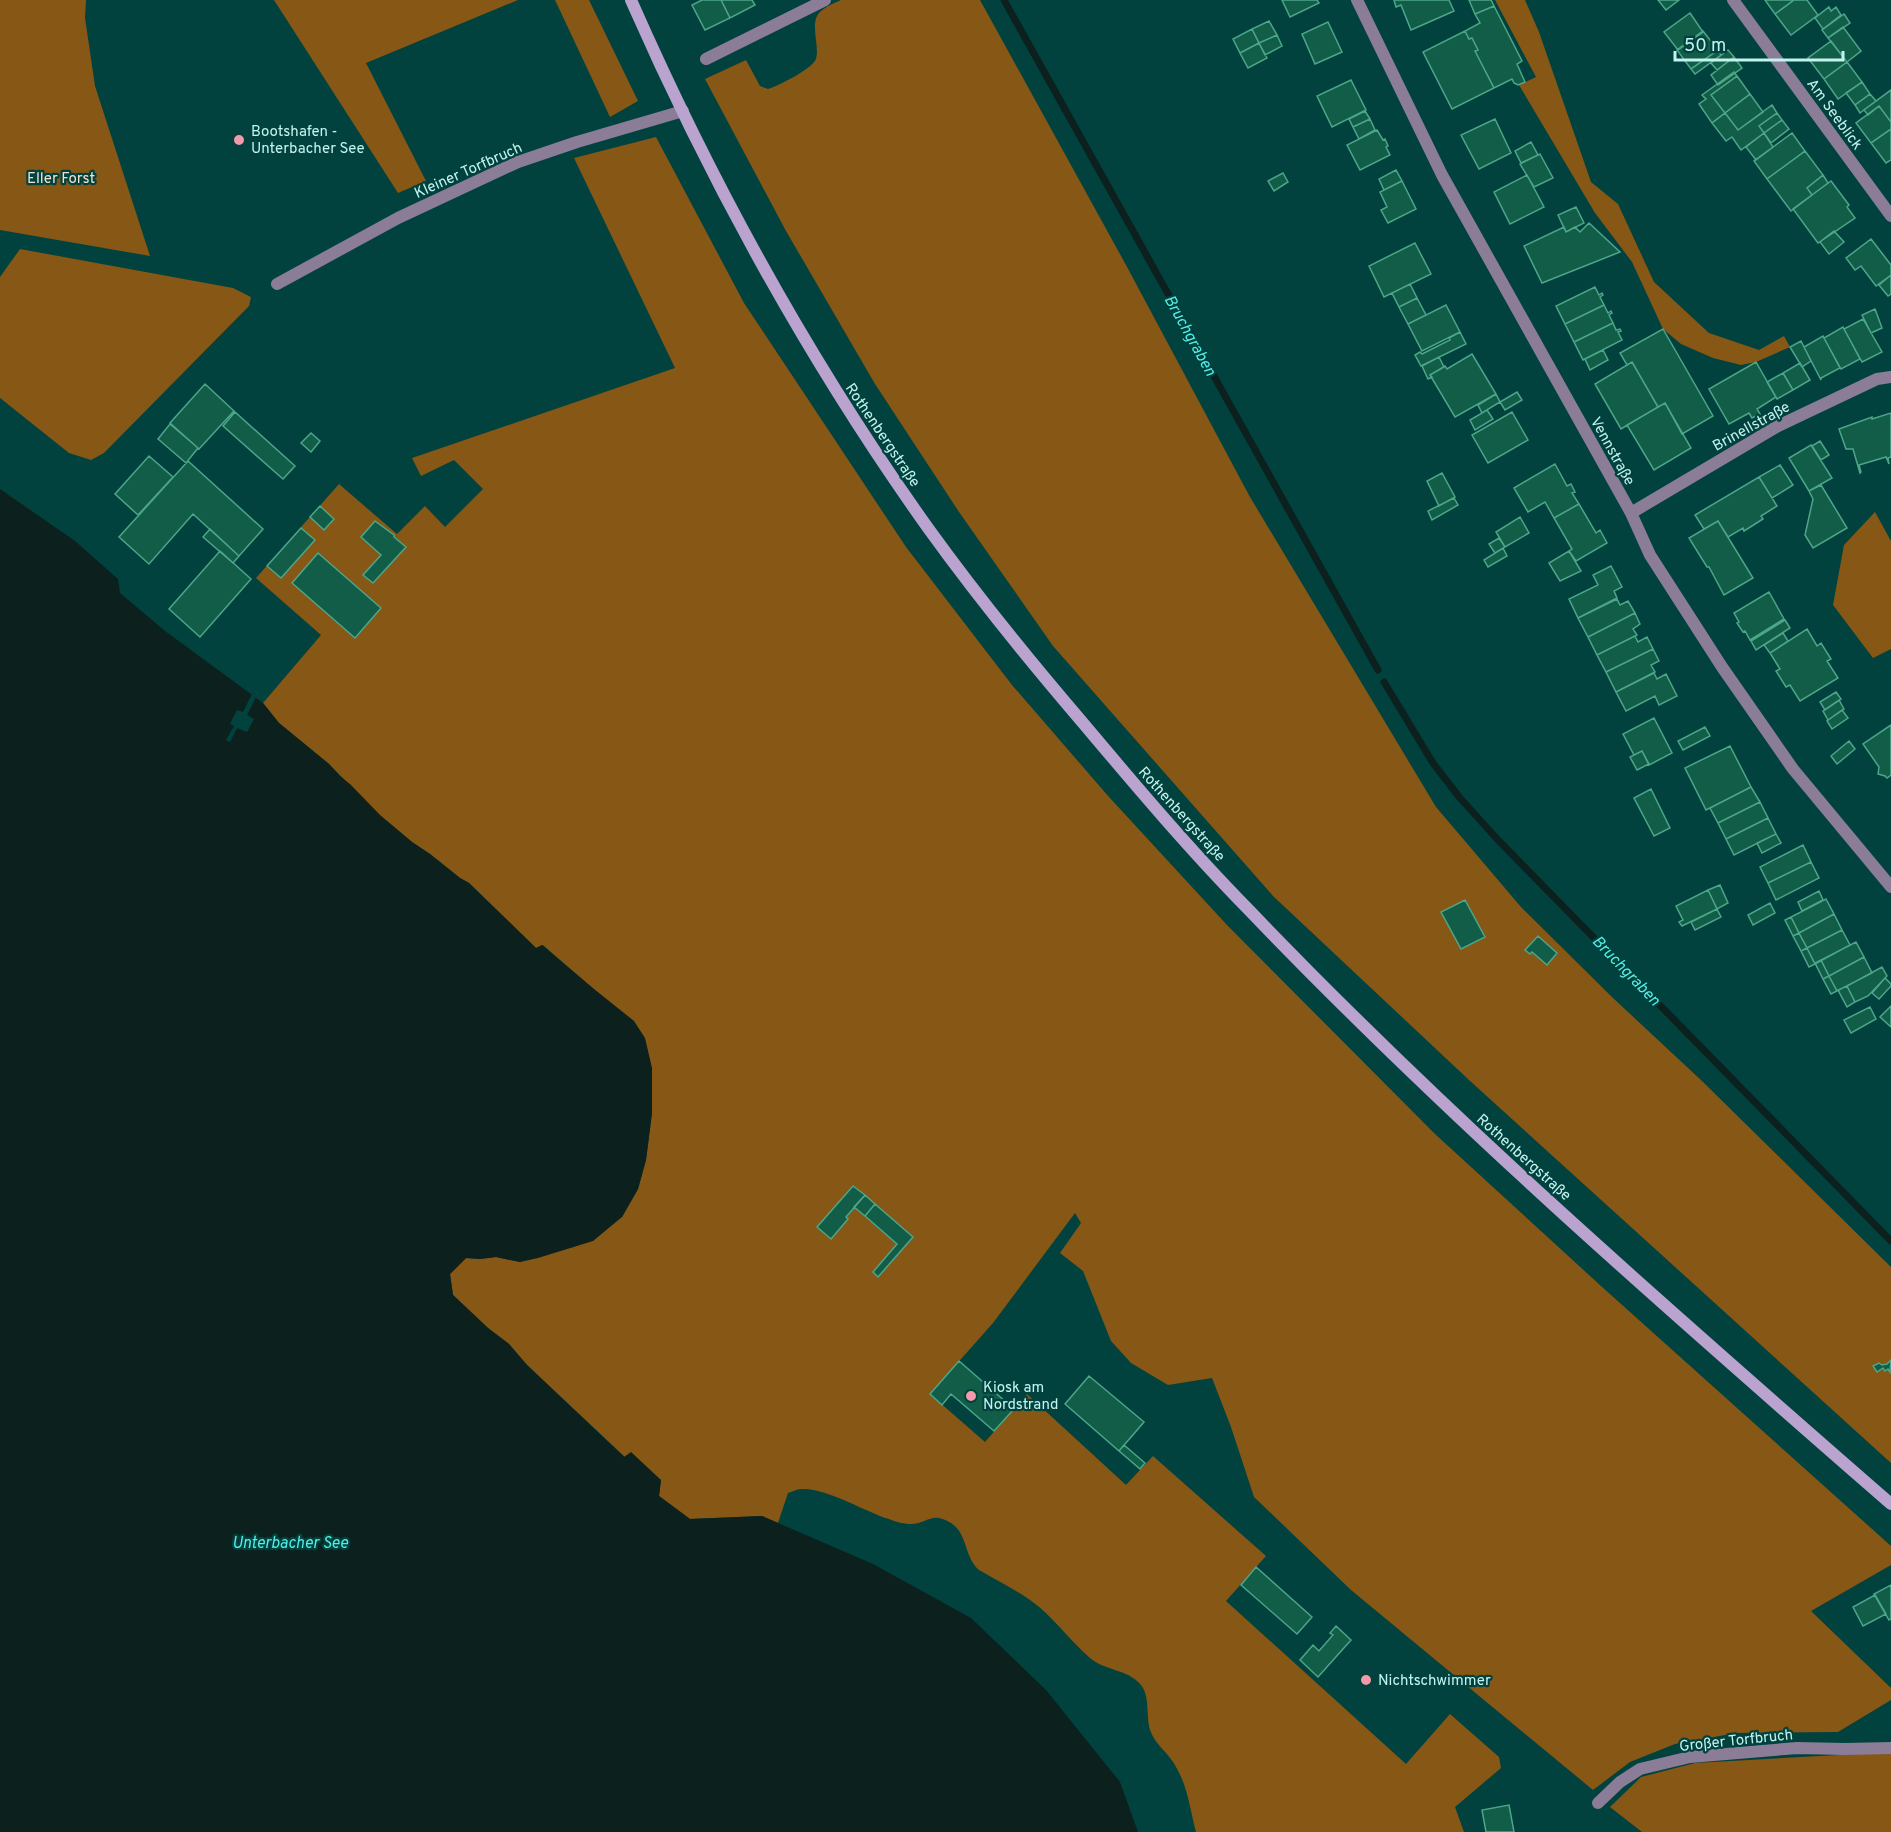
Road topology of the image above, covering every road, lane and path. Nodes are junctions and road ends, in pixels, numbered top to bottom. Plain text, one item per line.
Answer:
1 (631, 0) edge
2 (825, 0) edge
3 (1357, 0) edge
4 (1733, 0) edge
5 (706, 59) dead end
6 (683, 111) junction
7 (1891, 216) edge
8 (277, 284) dead end
9 (1891, 377) edge
10 (1631, 513) junction
11 (1891, 887) edge
12 (1891, 1504) edge
13 (1891, 1748) edge
14 (1598, 1803) dead end

1 - 6 main road, Rothenbergstraße
2 - 5 street
3 - 10 street, Vennstraße
4 - 7 street, Am Seeblick
6 - 8 street, Kleiner Torfbruch
6 - 12 main road, Rothenbergstraße
9 - 10 street, Brinellstraße
10 - 11 street, Vennstraße
13 - 14 street, Großer Torfbruch

